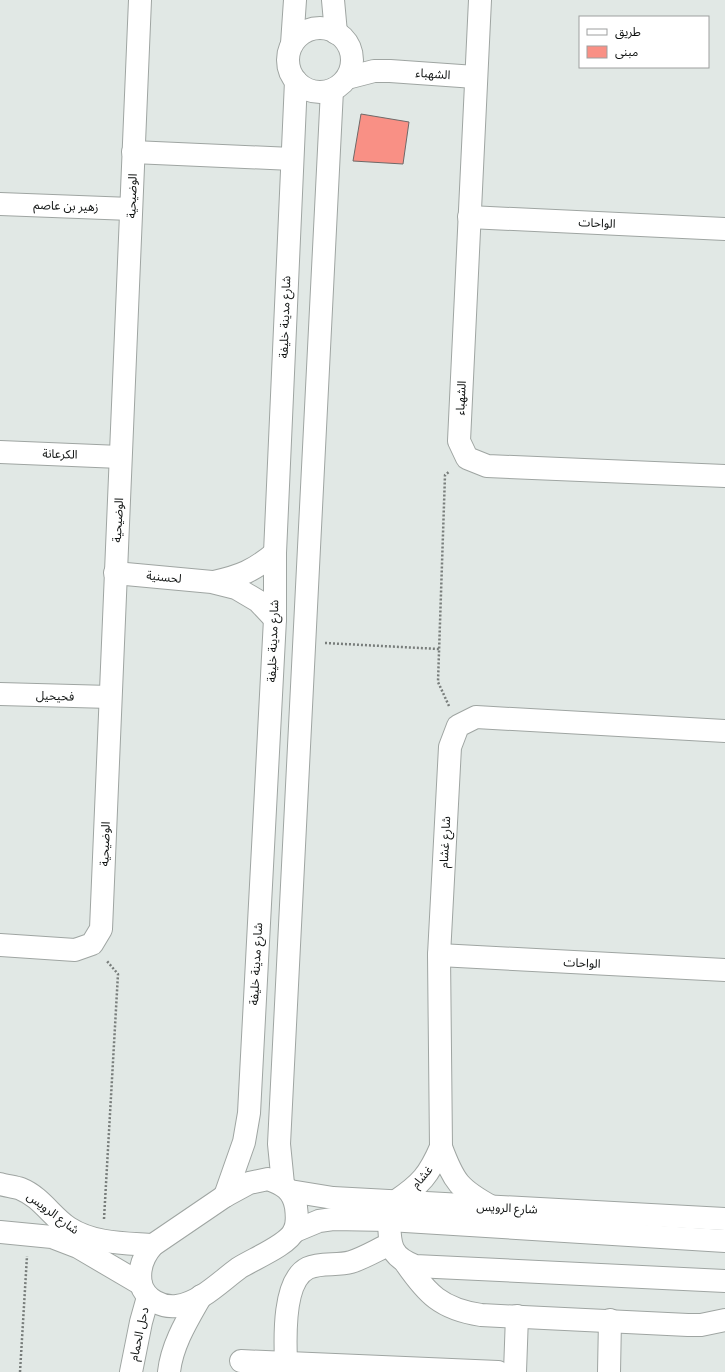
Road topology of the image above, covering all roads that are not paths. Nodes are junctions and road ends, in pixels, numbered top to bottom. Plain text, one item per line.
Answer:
1 (140, 0) edge
2 (295, 0) edge
3 (333, 0) edge
4 (480, 0) edge
5 (340, 36) junction
6 (292, 44) junction
7 (390, 70) junction
8 (476, 77) junction
9 (296, 81) junction
10 (340, 84) junction
11 (133, 152) junction
12 (292, 159) junction
13 (0, 204) edge
14 (131, 209) junction
15 (469, 217) junction
16 (725, 229) edge
17 (0, 452) edge
18 (120, 457) junction
19 (725, 476) edge
20 (275, 553) junction
21 (115, 573) junction
22 (212, 582) junction
23 (275, 619) junction
24 (0, 694) edge
25 (110, 697) junction
26 (725, 731) edge
27 (0, 945) edge
28 (439, 956) junction
29 (725, 970) edge
30 (441, 1146) junction
31 (0, 1184) edge
32 (286, 1188) junction
33 (225, 1196) junction
34 (492, 1207) junction
35 (392, 1210) junction
36 (725, 1219) edge
37 (54, 1227) junction
38 (295, 1231) junction
39 (0, 1232) edge
40 (725, 1241) edge
41 (390, 1244) junction
42 (153, 1245) junction
43 (405, 1262) junction
44 (725, 1281) edge
45 (144, 1290) junction
46 (201, 1296) junction
47 (517, 1316) junction
48 (610, 1320) junction
49 (725, 1320) edge
50 (241, 1361) dead end
51 (286, 1362) junction
52 (131, 1372) edge
53 (169, 1372) edge
54 (498, 1372) edge
55 (515, 1372) edge
56 (609, 1372) edge

1 - 11 street, الوضيحية
2 - 6 street
3 - 5 street
4 - 8 street, الشهباء
5 - 6 street
5 - 7 street, الشهباء
5 - 10 street
6 - 9 street
7 - 8 street, الشهباء
7 - 10 street, الشهباء
8 - 15 street, الشهباء
9 - 10 street
9 - 12 street, شارع مدينة خليفة
10 - 32 street
11 - 12 street
11 - 14 street, الوضيحية
12 - 20 street, شارع مدينة خليفة
13 - 14 street, زهير بن عاصم
14 - 18 street, الوضيحية
15 - 16 street, الواحات
15 - 19 street, الشهباء
17 - 18 street, الكرعانة
18 - 21 street, الوضيحية
20 - 22 street, لحسنية
20 - 23 street, شارع مدينة خليفة
21 - 22 street, لحسنية
21 - 25 street, الوضيحية
22 - 23 street, لحسنية
23 - 33 street, شارع مدينة خليفة
24 - 25 street, فحيحيل
25 - 27 street, الوضيحية
26 - 28 street, شارع غشام
28 - 29 street, الواحات
28 - 30 street, شارع غشام
30 - 34 street, شارع غشام
30 - 35 street, غشام
31 - 37 street, شارع الرويس
32 - 33 street, شارع الرويس
32 - 35 street, شارع الرويس
32 - 38 street
33 - 42 street, شارع الرويس
34 - 35 street, شارع الرويس
34 - 36 street, شارع الرويس
35 - 38 street, شارع الرويس
35 - 40 street, شارع الرويس
35 - 41 street
37 - 39 street, شارع الرويس
37 - 42 street, شارع الرويس
37 - 45 street, شارع الرويس
38 - 46 street, شارع الرويس
41 - 43 street
41 - 51 street
42 - 45 street, دحل الحمام
43 - 44 street
43 - 47 street
45 - 46 street, شارع الرويس
45 - 52 street, دحل الحمام
46 - 53 street
47 - 48 street
47 - 55 street
48 - 49 street
48 - 56 street
50 - 51 street
51 - 54 street

